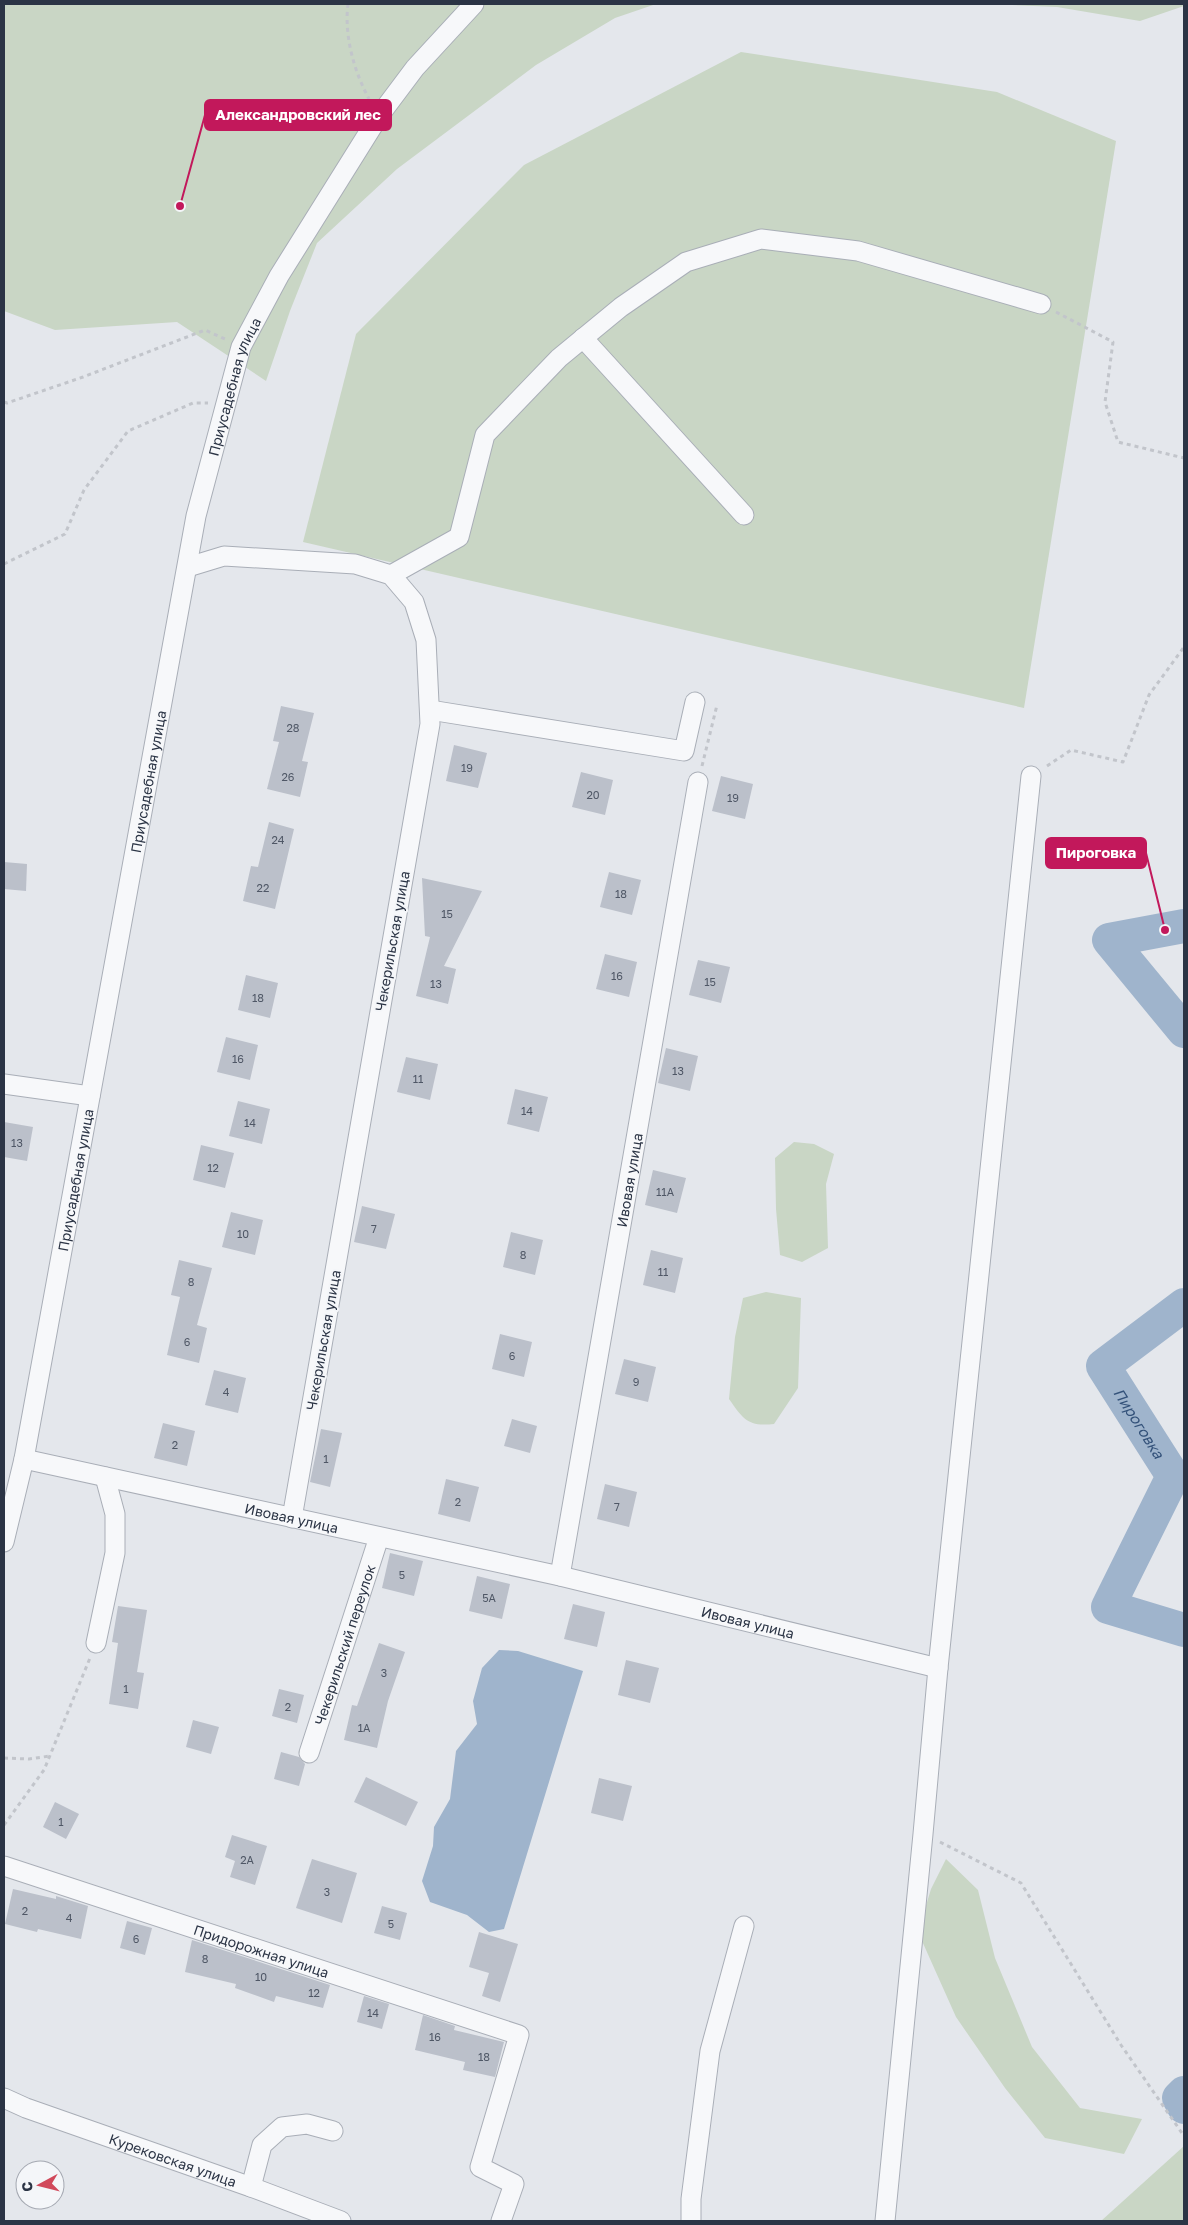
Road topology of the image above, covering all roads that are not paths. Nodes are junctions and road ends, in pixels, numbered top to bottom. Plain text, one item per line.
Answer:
1 (474, 4) edge
2 (1041, 304) road end
3 (583, 338) junction
4 (744, 515) dead end
5 (188, 566) junction
6 (391, 575) junction
7 (695, 702) dead end
8 (430, 710) junction
9 (1032, 776) road end
10 (698, 782) road end
11 (4, 1084) edge
12 (90, 1096) junction
13 (24, 1459) junction
14 (105, 1477) junction
15 (292, 1518) junction
16 (379, 1537) junction
17 (4, 1542) edge
18 (560, 1576) junction
19 (96, 1643) road end
20 (938, 1668) junction
21 (309, 1753) dead end
22 (4, 1866) edge
23 (744, 1926) dead end
24 (4, 2098) edge
25 (333, 2132) dead end
26 (251, 2187) junction
27 (341, 2221) edge
28 (501, 2221) edge
29 (691, 2221) edge
30 (885, 2221) edge

1 - 5 street, Приусадебная улица
2 - 3 street
3 - 4 street
3 - 6 street
5 - 6 street
5 - 12 street, Приусадебная улица
6 - 8 street, Чекерильская улица
7 - 8 street
8 - 15 street, Чекерильская улица
9 - 20 street
10 - 18 street, Ивовая улица
11 - 12 street
12 - 13 street, Приусадебная улица
13 - 14 street, Ивовая улица
13 - 17 street, Приусадебная улица
14 - 15 street, Ивовая улица
14 - 19 street
15 - 16 street, Ивовая улица
16 - 18 street, Ивовая улица
16 - 21 street, Чекерильский переулок
18 - 20 street, Ивовая улица
20 - 30 street
22 - 28 street, Придорожная улица
23 - 29 street
24 - 26 street, Курековская улица
25 - 26 street
26 - 27 street, Курековская улица

